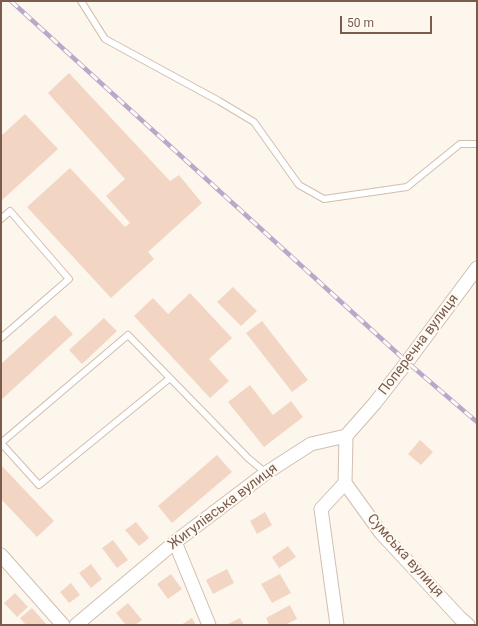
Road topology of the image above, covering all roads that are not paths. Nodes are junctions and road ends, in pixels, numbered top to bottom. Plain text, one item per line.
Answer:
1 (81, 1) edge
2 (477, 144) edge
3 (1, 219) edge
4 (477, 268) edge
5 (1, 338) edge
6 (170, 378) junction
7 (346, 436) junction
8 (266, 474) junction
9 (345, 483) junction
10 (175, 542) junction
11 (1, 555) edge
12 (63, 625) edge
13 (76, 625) edge
14 (209, 625) edge
15 (337, 625) edge
16 (468, 625) edge

1 - 2 lane
3 - 5 lane
4 - 7 street, Поперечна вулиця
6 - 6 lane
6 - 8 lane
7 - 8 street, Жигулівська вулиця
7 - 9 street
8 - 10 street, Жигулівська вулиця
9 - 15 street
9 - 16 street, Сумська вулиця
10 - 13 street, Жигулівська вулиця
10 - 14 street
11 - 12 street

